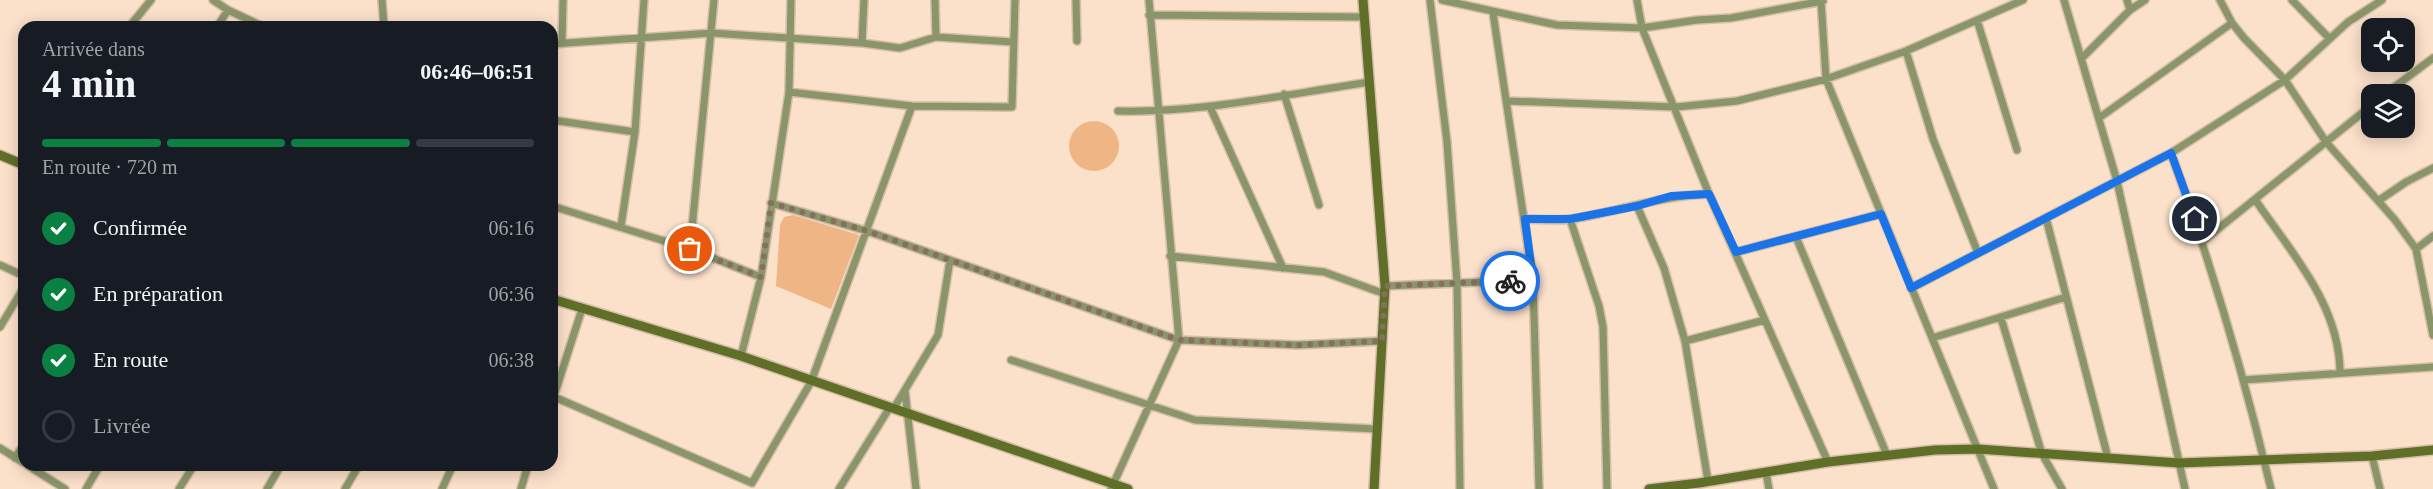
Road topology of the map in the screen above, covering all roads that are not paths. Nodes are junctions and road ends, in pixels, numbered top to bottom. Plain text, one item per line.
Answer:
1 (151, 0) edge
2 (213, 0) edge
3 (382, 0) edge
4 (563, 0) edge
5 (644, 0) edge
6 (714, 0) edge
7 (791, 0) edge
8 (864, 0) edge
9 (935, 0) edge
10 (1015, 0) edge
11 (1076, 0) edge
12 (1149, 0) edge
13 (1363, 0) edge
14 (1430, 0) edge
15 (1442, 0) edge
16 (1637, 0) edge
17 (2023, 0) edge
18 (2064, 0) edge
19 (2127, 0) edge
20 (2145, 0) edge
21 (2220, 0) edge
22 (2292, 0) edge
23 (2382, 0) edge
24 (1823, 1) edge
25 (228, 10) junction
26 (2130, 10) junction
27 (1493, 13) junction
28 (1149, 15) junction
29 (1364, 17) junction
30 (1977, 20) junction
31 (134, 21) edge
32 (221, 21) edge
33 (251, 21) edge
34 (384, 21) edge
35 (2232, 23) junction
36 (1642, 28) junction
37 (712, 33) junction
38 (936, 37) junction
39 (641, 38) junction
40 (790, 38) junction
41 (2329, 38) junction
42 (1077, 41) dead end
43 (862, 42) junction
44 (1013, 42) junction
45 (562, 43) junction
46 (558, 44) edge
47 (1906, 51) junction
48 (2082, 58) junction
49 (2433, 58) edge
50 (1826, 79) junction
51 (2285, 80) junction
52 (1371, 82) junction
53 (2398, 84) edge
54 (789, 92) junction
55 (1284, 94) junction
56 (1507, 101) junction
57 (912, 106) junction
58 (1210, 106) junction
59 (1676, 107) junction
60 (1118, 111) dead end
61 (1158, 112) junction
62 (2361, 114) edge
63 (2099, 118) junction
64 (558, 121) edge
65 (635, 132) junction
66 (2326, 142) junction
67 (2017, 150) dead end
68 (2171, 153) junction
69 (0, 155) edge
70 (18, 161) edge
71 (2433, 168) edge
72 (2117, 181) junction
73 (1709, 194) junction
74 (2256, 201) junction
75 (2378, 201) junction
76 (771, 203) junction
77 (1319, 205) dead end
78 (1637, 206) junction
79 (558, 208) edge
80 (1881, 214) junction
81 (2046, 218) junction
82 (1525, 219) junction
83 (1570, 219) junction
84 (621, 226) junction
85 (867, 231) junction
86 (2433, 236) edge
87 (1796, 237) junction
88 (2203, 241) junction
89 (690, 249) junction
90 (2416, 249) junction
91 (1736, 252) junction
92 (1978, 253) junction
93 (1170, 256) junction
94 (950, 260) junction
95 (0, 265) edge
96 (1283, 268) junction
97 (18, 273) edge
98 (761, 277) junction
99 (1533, 280) junction
100 (1458, 283) junction
101 (1911, 288) junction
102 (1385, 290) junction
103 (18, 297) edge
104 (2066, 297) junction
105 (558, 301) edge
106 (582, 309) junction
107 (2431, 312) edge
108 (2001, 318) junction
109 (1765, 320) junction
110 (0, 327) edge
111 (2433, 335) edge
112 (1932, 338) junction
113 (1179, 340) junction
114 (1382, 341) junction
115 (1685, 341) junction
116 (741, 356) junction
117 (1011, 360) dead end
118 (2433, 367) edge
119 (2340, 373) junction
120 (2243, 380) junction
121 (811, 382) junction
122 (558, 383) edge
123 (904, 391) junction
124 (558, 400) edge
125 (1147, 406) junction
126 (892, 408) junction
127 (907, 413) junction
128 (1376, 429) junction
129 (0, 448) edge
130 (1978, 449) junction
131 (2433, 450) edge
132 (18, 453) edge
133 (2042, 454) junction
134 (1887, 455) junction
135 (2372, 456) junction
136 (15, 458) junction
137 (2108, 458) junction
138 (18, 460) edge
139 (2265, 460) junction
140 (1828, 462) junction
141 (2179, 463) junction
142 (36, 471) edge
143 (96, 471) edge
144 (190, 471) edge
145 (278, 471) edge
146 (355, 471) edge
147 (450, 471) edge
148 (526, 471) edge
149 (1766, 472) junction
150 (1702, 485) edge
151 (1113, 487) edge
152 (65, 489) edge
153 (86, 489) edge
154 (179, 489) edge
155 (267, 489) edge
156 (345, 489) edge
157 (442, 489) edge
158 (521, 489) edge
159 (839, 489) edge
160 (916, 489) edge
161 (1128, 489) edge
162 (1374, 489) edge
163 (1460, 489) edge
164 (1539, 489) edge
165 (1607, 489) edge
166 (1649, 489) edge
167 (1768, 489) edge
168 (1994, 489) edge
169 (2062, 489) edge
170 (2185, 489) edge
171 (2271, 489) edge
172 (2380, 489) edge

1 - 31 street
2 - 25 street
3 - 34 street
4 - 45 street
5 - 39 street
6 - 37 street
7 - 40 street
8 - 43 street
9 - 38 street
10 - 44 street
11 - 42 street
12 - 28 street
13 - 29 street
14 - 100 street
15 - 27 street
16 - 36 street
17 - 30 street
18 - 48 street
19 - 26 street
20 - 26 street
21 - 35 street
22 - 41 street
23 - 41 street
24 - 36 street
24 - 50 street
25 - 32 street
25 - 33 street
26 - 48 street
27 - 36 street
27 - 56 street
28 - 29 street
28 - 61 street
29 - 52 street
30 - 47 street
30 - 67 street
35 - 51 street
35 - 63 street
36 - 59 street
37 - 39 street
37 - 40 street
37 - 89 street
38 - 43 street
38 - 44 street
39 - 45 street
39 - 65 street
40 - 43 street
40 - 54 street
41 - 51 street
44 - 57 street
45 - 46 street
47 - 50 street
47 - 92 street
48 - 63 street
49 - 53 street
50 - 59 street
50 - 80 street
51 - 66 street
51 - 68 street
52 - 55 street
52 - 102 street
54 - 57 street
54 - 76 street
55 - 58 street
55 - 77 street
56 - 59 street
56 - 82 street
57 - 85 street
58 - 61 street
58 - 96 street
59 - 73 street
60 - 61 street
61 - 93 street
62 - 66 street
63 - 72 street
64 - 65 street
65 - 84 street
66 - 74 street
66 - 75 street
68 - 72 street
68 - 88 street
69 - 70 street
71 - 75 street
72 - 81 street
72 - 141 street
73 - 78 street
73 - 91 street
74 - 88 street
74 - 119 street
75 - 90 street
76 - 85 street
76 - 98 street
78 - 83 street
78 - 115 street
79 - 84 street
80 - 87 street
80 - 101 street
81 - 92 street
81 - 104 street
82 - 83 street
82 - 99 street
83 - 165 street
84 - 89 street
85 - 94 street
85 - 121 street
86 - 90 street
87 - 91 street
87 - 134 street
88 - 120 street
89 - 98 street
90 - 107 street
91 - 109 street
92 - 101 street
93 - 96 street
93 - 113 street
94 - 113 street
94 - 123 street
95 - 97 street
96 - 102 street
98 - 116 street
99 - 100 street
99 - 164 street
100 - 102 street
100 - 163 street
101 - 112 street
102 - 114 street
103 - 110 street
104 - 108 street
104 - 137 street
105 - 106 street
106 - 116 street
106 - 122 street
107 - 111 street
108 - 112 street
108 - 133 street
109 - 115 street
109 - 140 street
112 - 130 street
113 - 114 street
113 - 125 street
114 - 128 street
115 - 150 street
116 - 121 street
117 - 125 street
118 - 119 street
119 - 120 street
120 - 139 street
121 - 124 street
121 - 126 street
123 - 126 street
123 - 127 street
125 - 128 street
125 - 151 street
126 - 127 street
126 - 159 street
127 - 151 street
127 - 160 street
128 - 162 street
129 - 136 street
130 - 133 street
130 - 134 street
130 - 168 street
131 - 135 street
132 - 136 street
133 - 137 street
133 - 169 street
134 - 140 street
135 - 139 street
135 - 172 street
136 - 138 street
137 - 141 street
139 - 141 street
139 - 171 street
140 - 149 street
141 - 170 street
142 - 152 street
143 - 153 street
144 - 154 street
145 - 155 street
146 - 156 street
147 - 157 street
148 - 158 street
149 - 150 street
149 - 167 street
150 - 166 street
151 - 161 street

